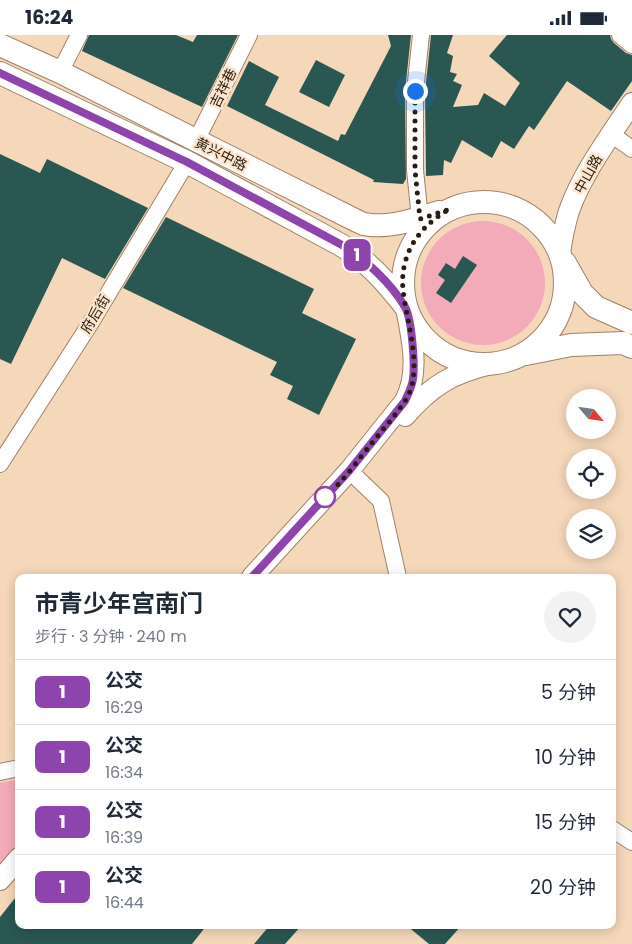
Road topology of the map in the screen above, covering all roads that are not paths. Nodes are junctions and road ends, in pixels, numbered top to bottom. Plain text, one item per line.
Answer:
1 (78, 35) edge
2 (249, 35) edge
3 (420, 35) edge
4 (620, 35) edge
5 (0, 45) edge
6 (632, 45) edge
7 (0, 73) edge
8 (60, 73) junction
9 (632, 103) edge
10 (611, 134) junction
11 (196, 141) junction
12 (632, 149) edge
13 (187, 162) junction
14 (450, 209) junction
15 (420, 219) junction
16 (560, 253) junction
17 (406, 308) junction
18 (628, 333) edge
19 (520, 355) junction
20 (491, 364) junction
21 (0, 464) edge
22 (356, 477) junction
23 (255, 574) edge
24 (267, 574) edge
25 (397, 574) edge
26 (15, 769) edge
27 (0, 771) edge
28 (616, 832) edge
29 (632, 842) edge
30 (15, 863) edge
31 (15, 876) edge
32 (0, 880) edge
33 (0, 893) edge

1 - 8 street
2 - 11 street, 吉祥巷
3 - 15 street
4 - 6 street
5 - 8 main road, 黄兴中路
7 - 13 main road, 黄兴中路
8 - 11 main road, 黄兴中路
9 - 10 street, 中山路
10 - 12 street
10 - 16 street, 中山路
11 - 15 main road, 黄兴中路
13 - 17 main road, 黄兴中路
13 - 21 street, 府后街
14 - 15 main road, 黄兴中路
14 - 16 main road
14 - 17 main road
16 - 18 main road
16 - 19 main road
17 - 20 main road
17 - 23 street
18 - 19 main road
19 - 20 main road
20 - 22 street
22 - 24 street
22 - 25 street
26 - 27 street
28 - 29 street
30 - 32 street
31 - 33 street

